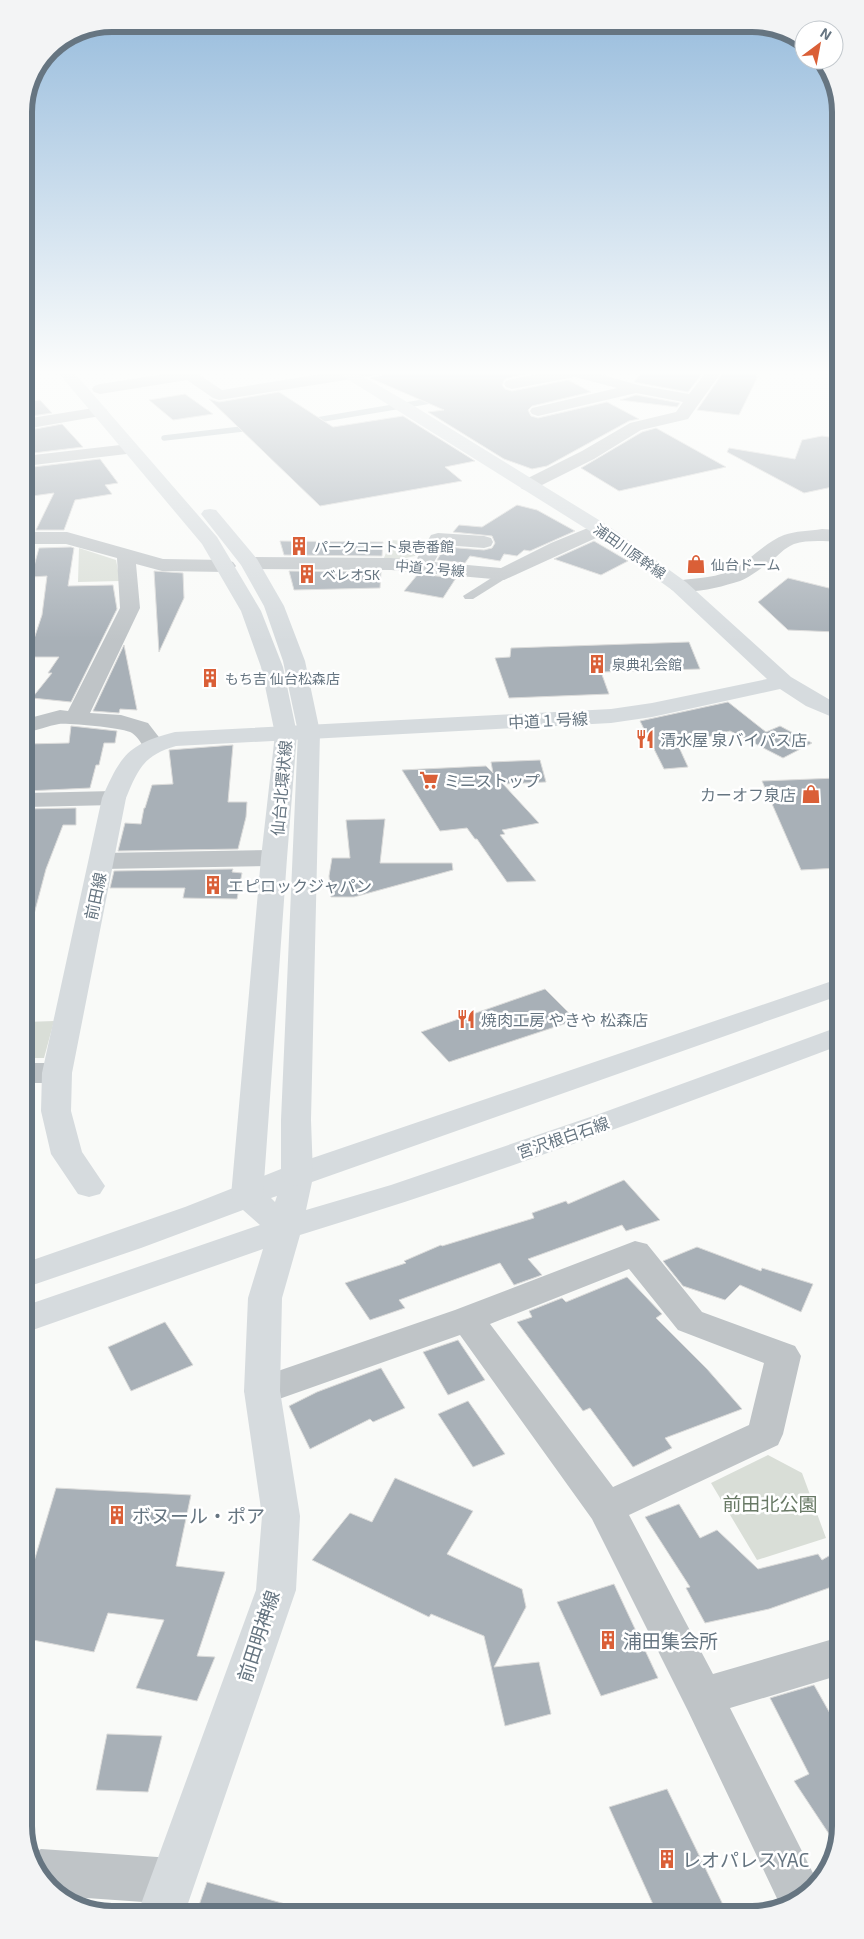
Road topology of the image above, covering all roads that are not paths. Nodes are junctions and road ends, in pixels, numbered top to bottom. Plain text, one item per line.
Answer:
1 (139, 460) edge
2 (163, 460) edge
3 (490, 460) edge
4 (577, 460) edge
5 (528, 484) junction
6 (600, 530) junction
7 (832, 536) edge
8 (33, 541) edge
9 (484, 542) dead end
10 (126, 555) junction
11 (250, 563) junction
12 (226, 566) junction
13 (422, 567) junction
14 (504, 574) junction
15 (679, 586) junction
16 (469, 596) dead end
17 (783, 682) junction
18 (832, 710) edge
19 (33, 716) edge
20 (68, 718) junction
21 (33, 725) edge
22 (298, 733) junction
23 (154, 744) junction
24 (114, 798) junction
25 (33, 800) edge
26 (274, 858) junction
27 (102, 862) junction
28 (832, 989) edge
29 (832, 1038) edge
30 (33, 1073) edge
31 (57, 1073) junction
32 (297, 1175) junction
33 (89, 1186) dead end
34 (247, 1196) junction
35 (286, 1228) junction
36 (33, 1273) edge
37 (33, 1317) edge
38 (467, 1319) junction
39 (262, 1391) junction
40 (606, 1508) junction
41 (832, 1658) edge
42 (703, 1697) junction
43 (48, 1873) edge
44 (798, 1892) edge
45 (166, 1898) edge

1 - 12 street, 仙台北環状線
2 - 11 street, 仙台北環状線
3 - 5 street, 浦田川原幹線
4 - 5 street
5 - 6 street, 浦田川原幹線
6 - 14 street
6 - 15 street, 浦田川原幹線
7 - 15 street
8 - 10 street
9 - 13 street
10 - 12 street
10 - 20 street
11 - 13 street, 中道２号線
11 - 22 street, 仙台北環状線
12 - 22 street, 仙台北環状線
13 - 14 street, 中道２号線
14 - 16 lane
15 - 17 street, 浦田川原幹線
17 - 18 street, 浦田川原幹線
17 - 22 street, 中道１号線
19 - 20 street
20 - 21 street
20 - 23 street
22 - 23 street, 前田線
22 - 26 street, 仙台北環状線
22 - 32 street, 仙台北環状線
23 - 24 street, 前田線
24 - 25 street
24 - 27 street, 前田線
26 - 27 street
26 - 34 street, 仙台北環状線
27 - 31 street, 前田線
28 - 32 street
29 - 35 street, 宮沢根白石線
30 - 31 street
31 - 33 street, 前田線
32 - 34 street
32 - 35 street, 仙台北環状線
34 - 35 street
34 - 36 street
35 - 37 street, 宮沢根白石線
35 - 39 street, 前田明神線
38 - 39 street
38 - 40 street
38 - 40 street
39 - 45 street, 前田明神線
40 - 42 street
41 - 42 street
42 - 44 street
43 - 45 street

